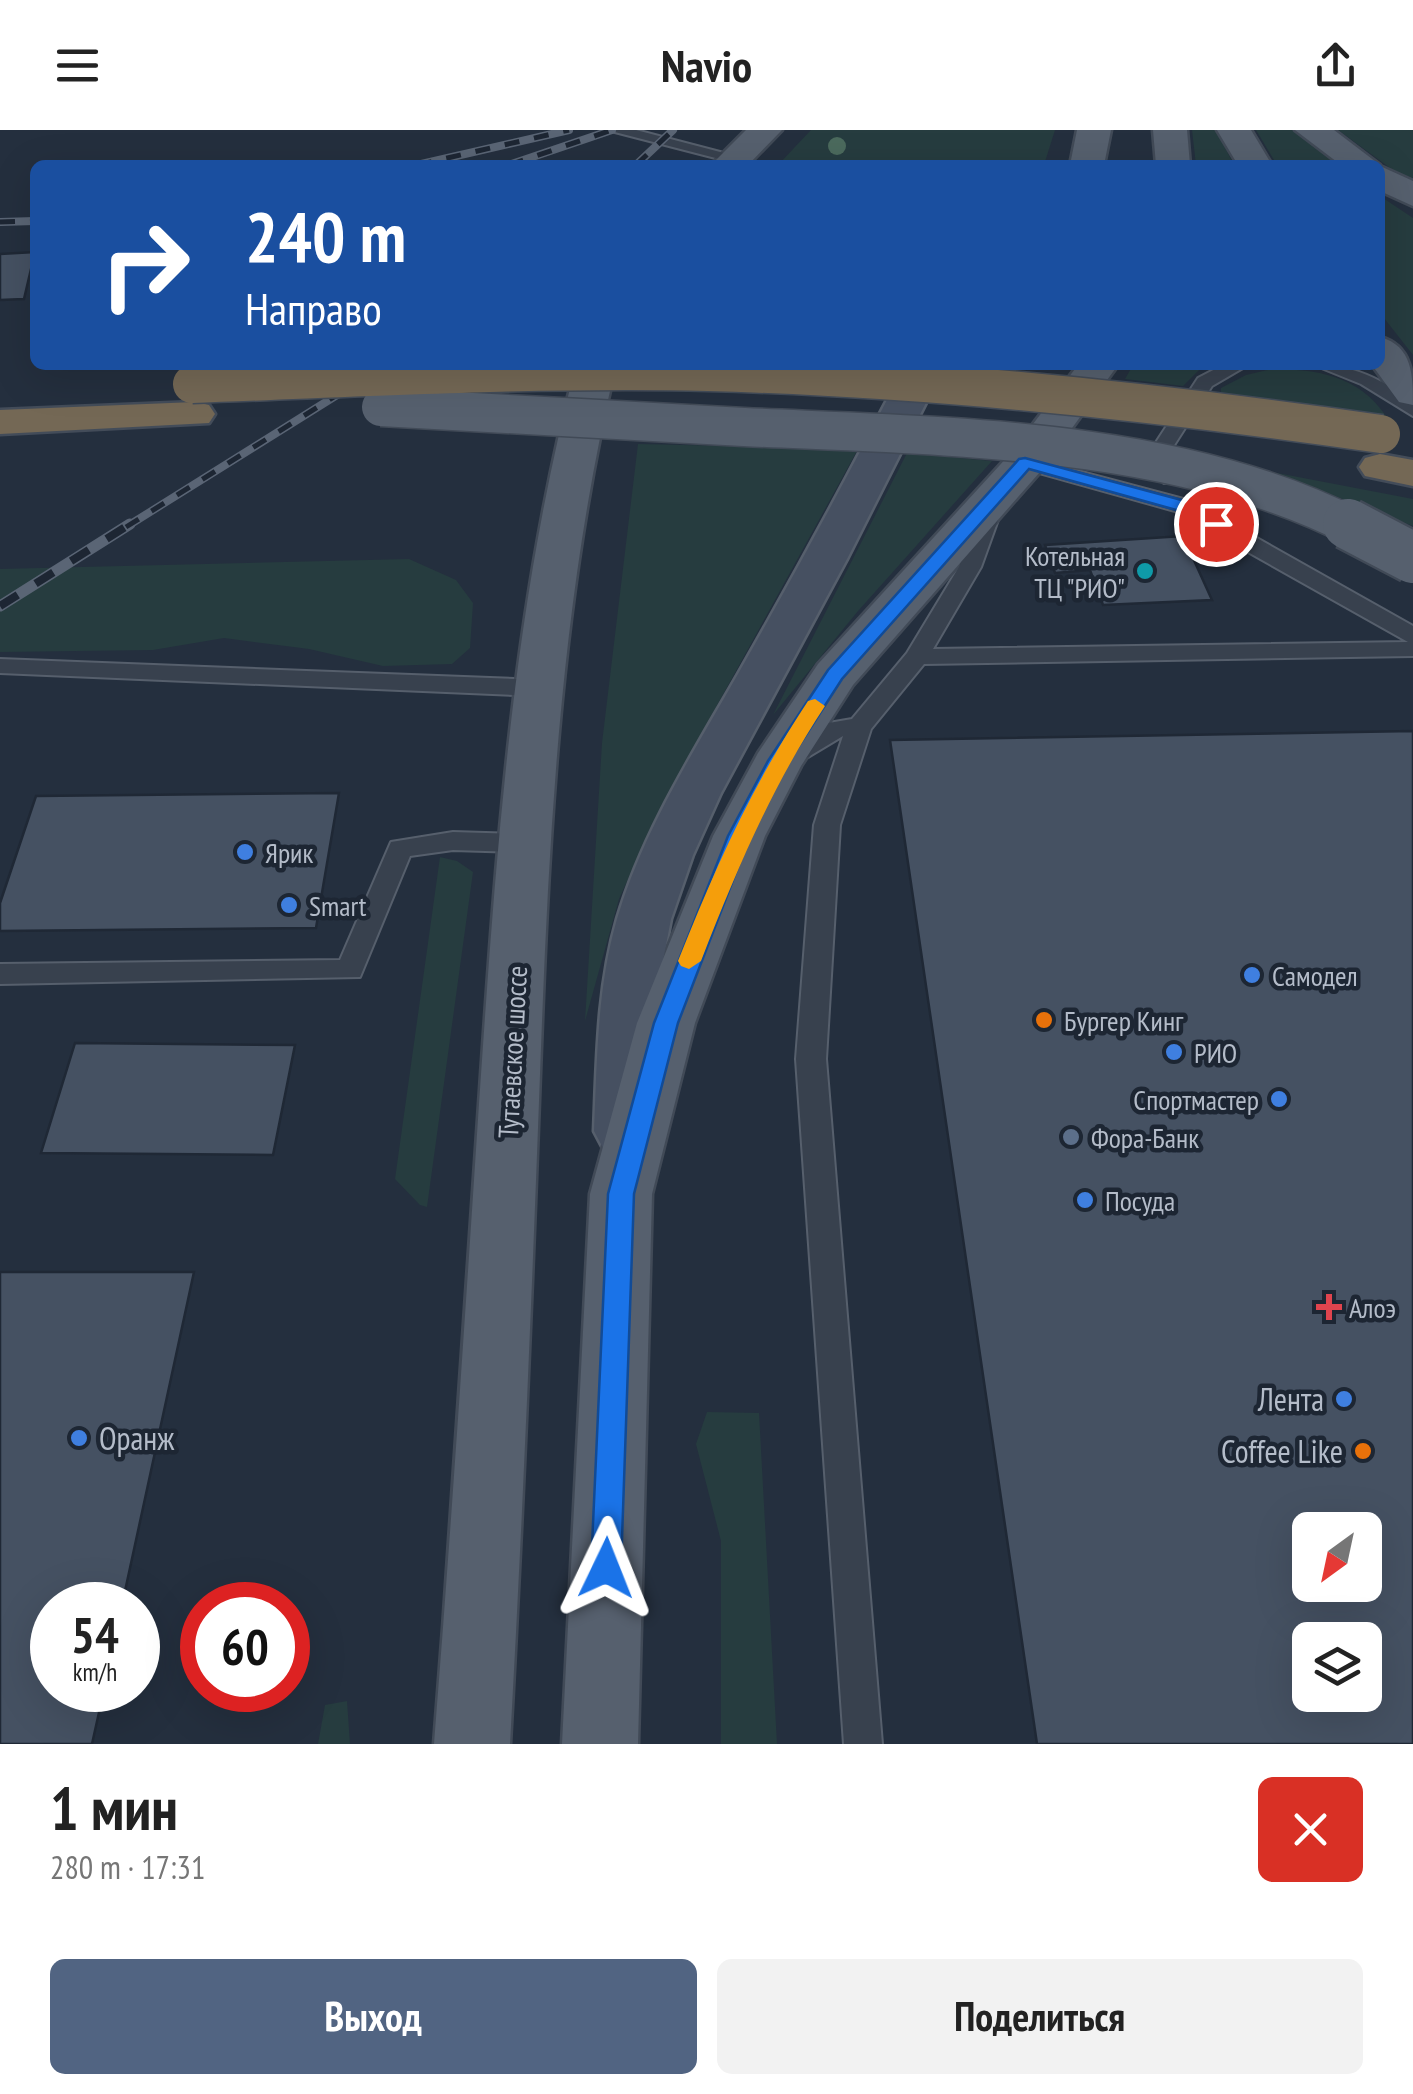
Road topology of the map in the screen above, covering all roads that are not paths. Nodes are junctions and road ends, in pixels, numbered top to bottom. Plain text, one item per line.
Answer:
1 (615, 130) edge
2 (765, 130) edge
3 (1094, 130) edge
4 (1170, 130) edge
5 (1234, 130) edge
6 (1312, 130) edge
7 (725, 160) edge
8 (734, 160) edge
9 (1088, 160) edge
10 (1173, 160) edge
11 (1252, 160) edge
12 (1356, 160) edge
13 (1385, 179) edge
14 (1413, 196) edge
15 (1385, 356) edge
16 (329, 370) edge
17 (595, 370) edge
18 (617, 370) edge
19 (922, 370) edge
20 (1094, 370) edge
21 (1228, 370) edge
22 (1339, 370) edge
23 (192, 384) junction
24 (0, 393) edge
25 (1413, 394) edge
26 (381, 406) junction
27 (1413, 410) edge
28 (0, 422) edge
29 (580, 422) junction
30 (1413, 439) edge
31 (1413, 473) edge
32 (1012, 477) junction
33 (1183, 506) junction
34 (1413, 558) edge
35 (1413, 636) edge
36 (1413, 649) edge
37 (917, 657) junction
38 (0, 666) edge
39 (540, 688) junction
40 (860, 726) junction
41 (776, 766) junction
42 (523, 843) junction
43 (0, 974) edge
44 (621, 1194) junction
45 (472, 1744) edge
46 (600, 1744) edge
47 (863, 1744) edge

1 - 7 lane
2 - 8 main road
3 - 9 main road
4 - 10 main road
5 - 11 main road
6 - 12 main road
13 - 14 main road
15 - 25 main road
16 - 23 main road, bridge
17 - 29 main road, Тутаевское шоссе
18 - 29 street
19 - 44 street
20 - 32 main road
21 - 33 lane
22 - 27 lane
23 - 24 highway
23 - 30 highway, bridge
26 - 28 highway
26 - 31 highway, bridge
26 - 34 main road, bridge
29 - 39 main road, Тутаевское шоссе
32 - 33 lane
32 - 37 lane
32 - 41 main road
33 - 35 lane
36 - 37 lane
37 - 40 lane
38 - 39 lane
39 - 42 main road, Тутаевское шоссе
40 - 41 lane
40 - 47 lane
41 - 44 main road
42 - 43 lane
42 - 45 main road, Тутаевское шоссе
44 - 46 main road

